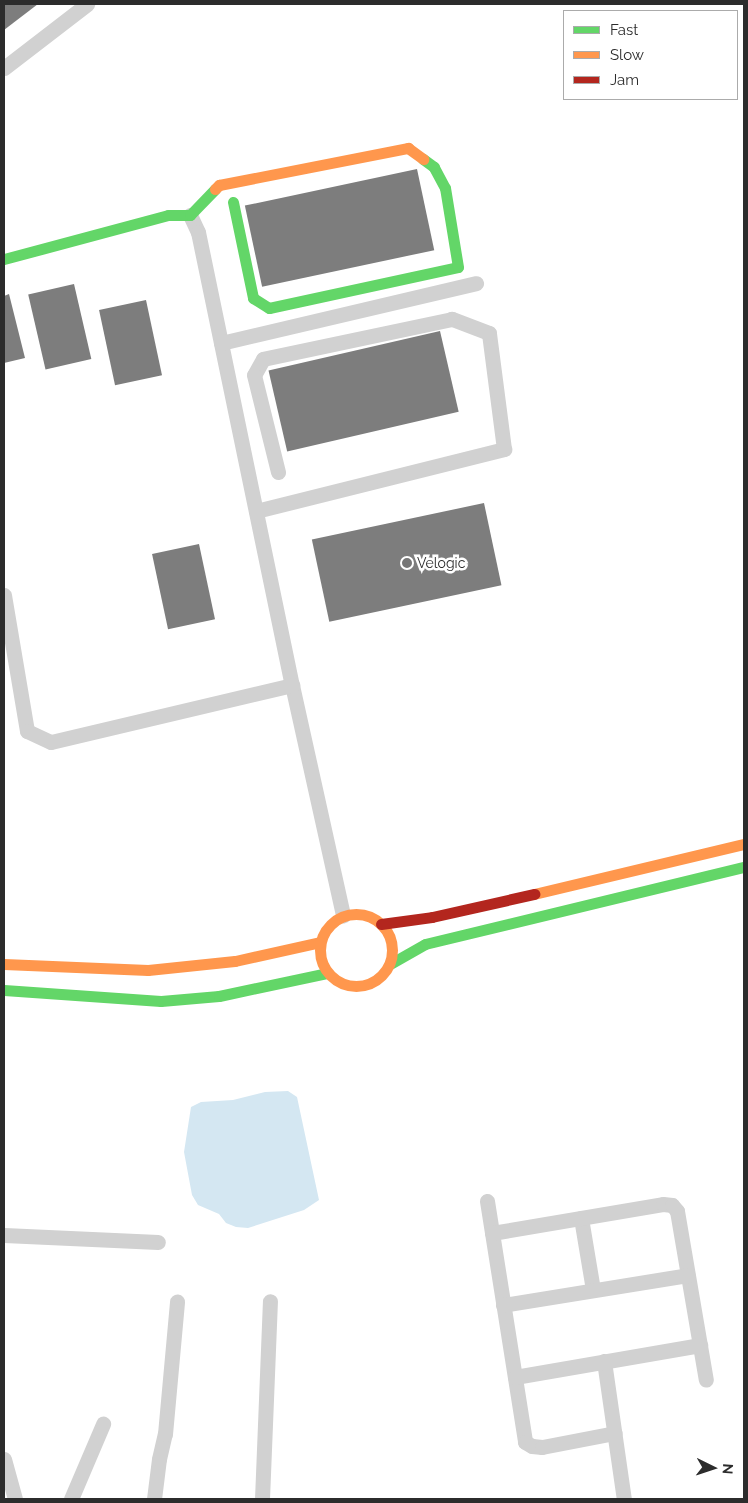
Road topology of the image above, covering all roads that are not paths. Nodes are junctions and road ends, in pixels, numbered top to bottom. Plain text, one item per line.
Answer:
1 (86, 4) edge
2 (4, 68) edge
3 (233, 202) dead end
4 (190, 215) junction
5 (4, 259) edge
6 (476, 283) dead end
7 (221, 343) junction
8 (278, 472) dead end
9 (256, 512) junction
10 (4, 595) edge
11 (292, 685) junction
12 (744, 844) edge
13 (744, 867) edge
14 (343, 915) junction
15 (381, 924) junction
16 (320, 942) junction
17 (4, 964) edge
18 (390, 964) junction
19 (327, 973) junction
20 (4, 990) edge
21 (487, 1201) dead end
22 (581, 1218) junction
23 (492, 1233) junction
24 (4, 1235) edge
25 (158, 1242) dead end
26 (688, 1275) junction
27 (593, 1290) junction
28 (177, 1302) dead end
29 (270, 1302) dead end
30 (503, 1305) junction
31 (700, 1345) junction
32 (604, 1360) junction
33 (515, 1377) junction
34 (706, 1380) dead end
35 (103, 1424) dead end
36 (615, 1433) junction
37 (4, 1459) edge
38 (15, 1499) edge
39 (71, 1499) edge
40 (154, 1499) edge
41 (262, 1499) edge
42 (624, 1499) edge

1 - 2 street
3 - 4 street
4 - 5 street
4 - 7 street
6 - 7 street
7 - 9 street
8 - 9 street
9 - 11 street
10 - 11 street
11 - 14 street
12 - 15 street
13 - 18 street
14 - 15 street
14 - 16 street
15 - 18 street
16 - 17 street
16 - 19 street
18 - 19 street
19 - 20 street
21 - 23 street
22 - 23 street
22 - 26 street
22 - 27 street
23 - 30 street
24 - 25 street
26 - 27 street
26 - 31 street
27 - 30 street
28 - 40 street
29 - 41 street
30 - 33 street
31 - 32 street
31 - 34 street
32 - 33 street
32 - 36 street
33 - 36 street
35 - 39 street
36 - 42 street
37 - 38 street

